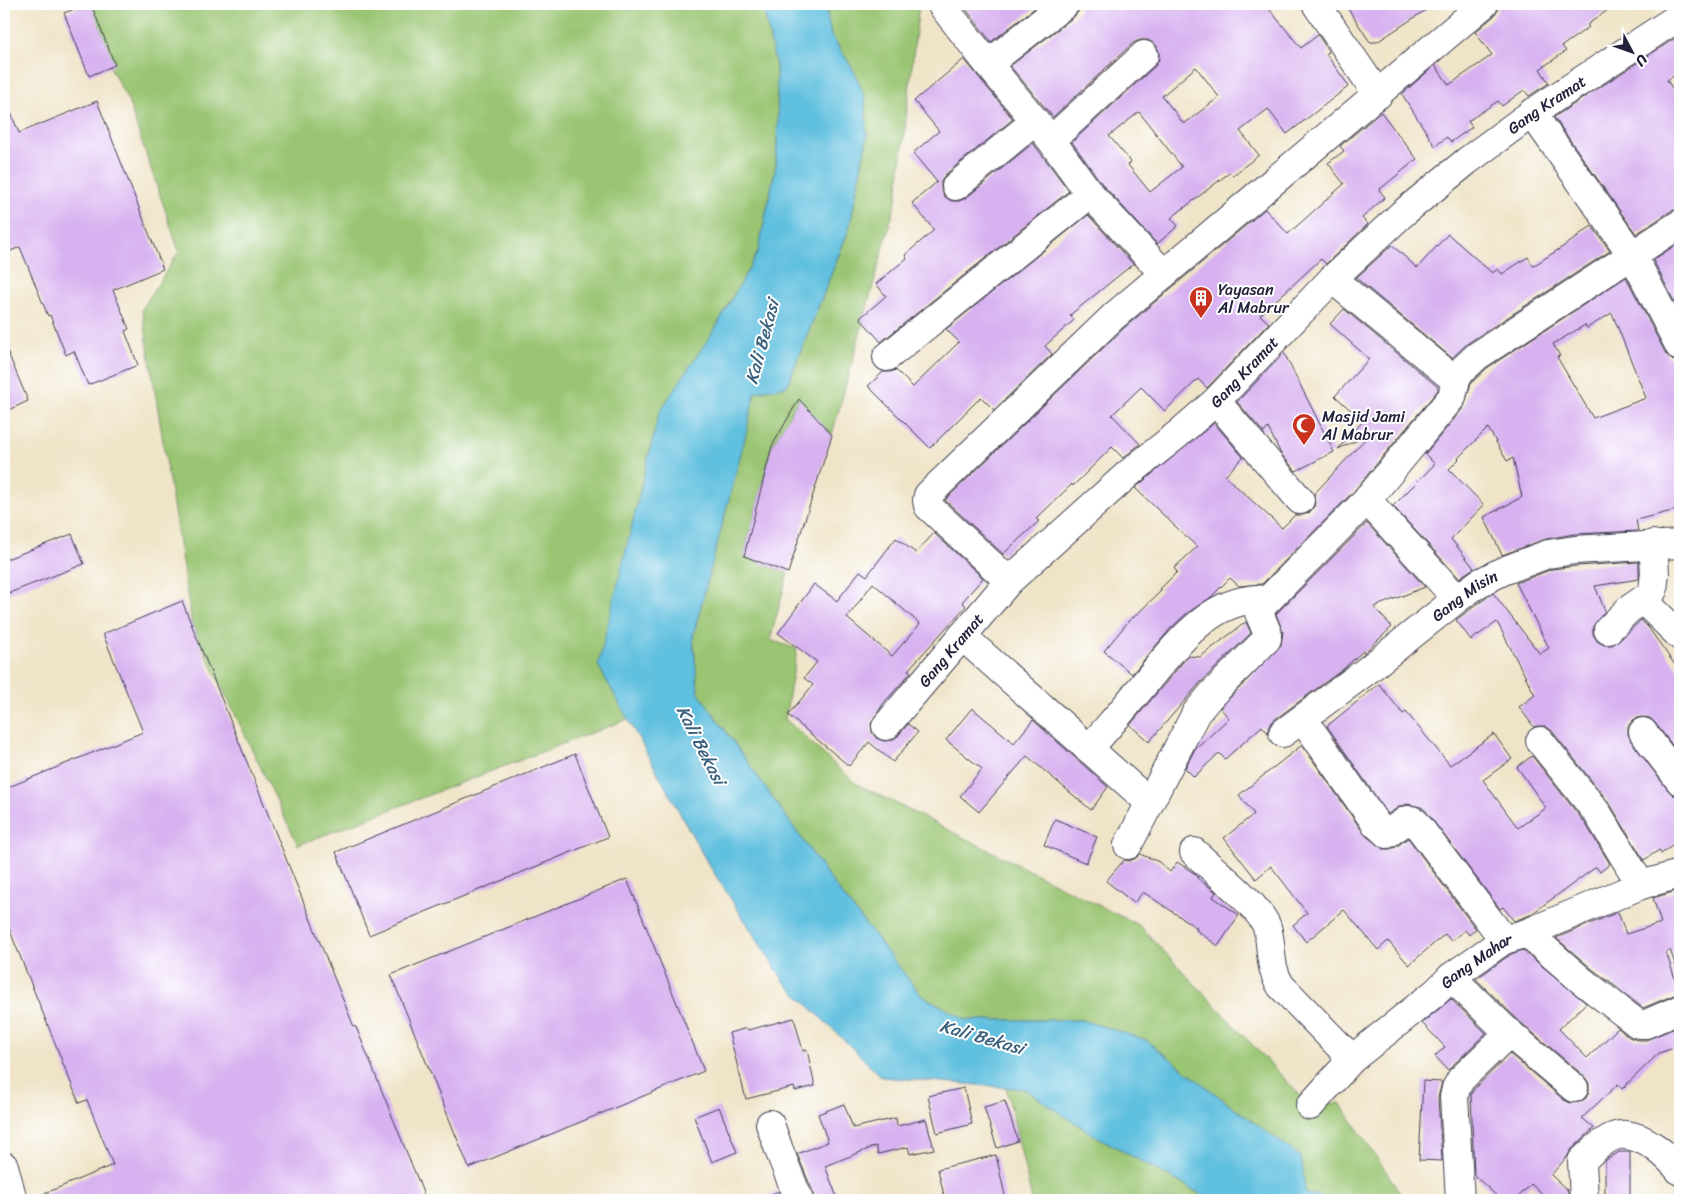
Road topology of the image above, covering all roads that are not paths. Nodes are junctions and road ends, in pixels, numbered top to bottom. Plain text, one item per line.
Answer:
1 (941, 4) edge
2 (1063, 4) edge
3 (1316, 4) edge
4 (1468, 9) edge
5 (1680, 16) edge
6 (1144, 55) dead end
7 (988, 64) junction
8 (1378, 95) junction
9 (1532, 113) junction
10 (1043, 131) junction
11 (956, 186) dead end
12 (1090, 194) junction
13 (1680, 224) edge
14 (1633, 256) junction
15 (1164, 274) junction
16 (1332, 278) junction
17 (1680, 347) edge
18 (886, 357) dead end
19 (1455, 380) junction
20 (1216, 401) junction
21 (1300, 500) dead end
22 (1367, 500) junction
23 (1652, 544) junction
24 (1680, 544) edge
25 (1009, 582) junction
26 (1457, 599) junction
27 (1643, 600) junction
28 (1265, 601) junction
29 (1608, 630) dead end
30 (962, 636) junction
31 (1680, 636) edge
32 (886, 726) dead end
33 (1643, 732) dead end
34 (1540, 742) dead end
35 (1089, 749) junction
36 (1680, 781) edge
37 (1149, 802) junction
38 (1128, 845) dead end
39 (1194, 852) dead end
40 (1680, 874) edge
41 (1641, 885) junction
42 (1516, 936) junction
43 (1452, 978) junction
44 (1680, 1009) edge
45 (1508, 1033) junction
46 (1352, 1059) junction
47 (1574, 1088) dead end
48 (1310, 1106) dead end
49 (770, 1124) dead end
50 (4, 1166) edge
51 (1680, 1171) edge
52 (13, 1200) edge
53 (799, 1200) edge
54 (1460, 1200) edge
55 (1584, 1200) edge

1 - 7 street
2 - 7 street
3 - 8 street
4 - 8 street
5 - 9 street, Gang Kramat
6 - 10 street
7 - 10 street
8 - 15 street
9 - 14 street
9 - 16 street, Gang Kramat
10 - 11 street
10 - 12 street
12 - 15 street
12 - 18 street
13 - 14 street
14 - 17 street
14 - 19 street
15 - 25 street
16 - 19 street
16 - 20 street, Gang Kramat
19 - 22 street
20 - 21 street
20 - 25 street, Gang Kramat
22 - 26 street
22 - 28 street
23 - 24 street, Gang Misin
23 - 26 street, Gang Misin
23 - 27 street
25 - 30 street, Gang Kramat
26 - 42 street, Gang Misin
27 - 29 street
27 - 31 street
28 - 35 street
28 - 37 street
30 - 32 street, Gang Kramat
30 - 35 street
33 - 36 street
34 - 41 street
35 - 37 street
37 - 38 street
39 - 46 street
40 - 41 street, Gang Mahar
41 - 42 street, Gang Mahar
42 - 43 street, Gang Mahar
42 - 44 street
43 - 45 street
43 - 46 street, Gang Mahar
45 - 47 street
45 - 54 street
46 - 48 street, Gang Mahar
49 - 53 street
50 - 52 street
51 - 55 street

